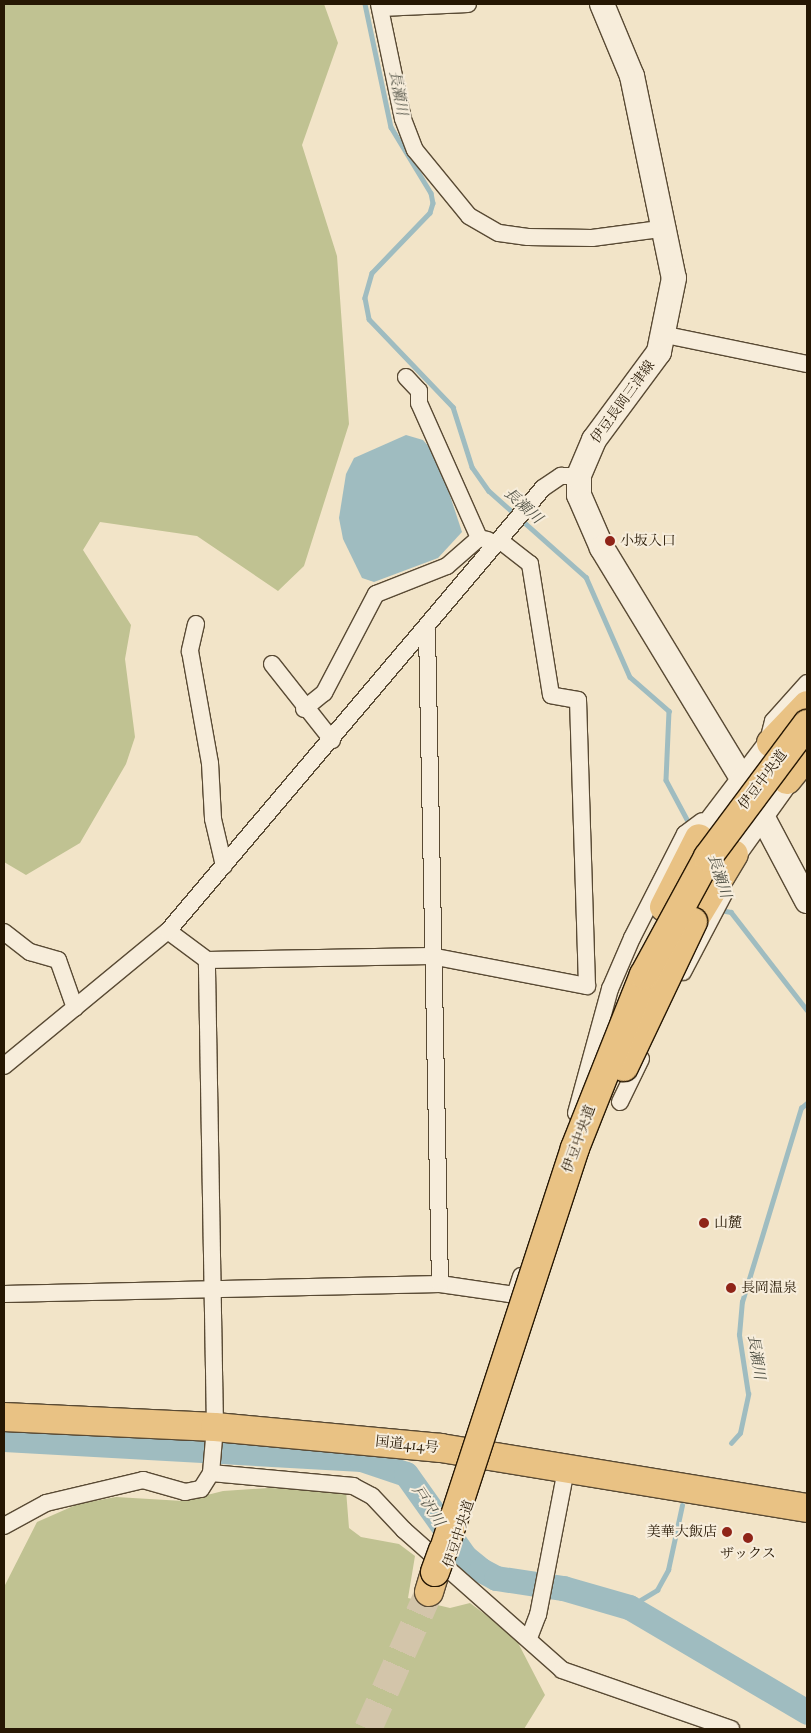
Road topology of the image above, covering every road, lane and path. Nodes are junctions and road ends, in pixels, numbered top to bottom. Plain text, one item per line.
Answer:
1 (468, 4) edge
2 (602, 4) edge
3 (380, 6) edge
4 (667, 228) junction
5 (666, 335) junction
6 (807, 364) edge
7 (406, 377) dead end
8 (579, 476) junction
9 (479, 538) junction
10 (499, 543) junction
11 (196, 624) dead end
12 (427, 630) junction
13 (272, 664) dead end
14 (807, 683) edge
15 (807, 705) edge
16 (304, 709) junction
17 (807, 724) edge
18 (807, 737) edge
19 (332, 740) junction
20 (770, 743) junction
21 (807, 755) edge
22 (797, 776) edge
23 (743, 780) junction
24 (717, 813) junction
25 (760, 816) junction
26 (699, 838) joint
27 (734, 854) junction
28 (224, 866) junction
29 (807, 900) edge
30 (168, 931) junction
31 (4, 932) edge
32 (431, 956) junction
33 (207, 960) junction
34 (587, 986) junction
35 (610, 989) junction
36 (671, 996) junction
37 (75, 1008) junction
38 (4, 1066) edge
39 (620, 1102) dead end
40 (592, 1112) junction
41 (440, 1284) junction
42 (213, 1292) junction
43 (4, 1294) edge
44 (4, 1417) edge
45 (215, 1432) junction
46 (212, 1468) junction
47 (566, 1470) junction
48 (807, 1508) edge
49 (4, 1526) edge
50 (442, 1568) tunnel mouth
51 (529, 1638) junction
52 (731, 1729) edge

1 - 3 street
2 - 4 main road, 伊豆長岡三津線
3 - 4 street
4 - 5 main road, 伊豆長岡三津線
5 - 6 street
5 - 8 main road, 伊豆長岡三津線
7 - 9 street
8 - 10 street
8 - 23 main road
9 - 10 street
9 - 16 street
10 - 12 street
10 - 34 street
11 - 28 street
12 - 19 street
12 - 32 street
13 - 16 street
14 - 20 street
15 - 20 highway
16 - 19 street
17 - 40 highway, 伊豆中央道, bridge
18 - 40 highway, 伊豆中央道
19 - 28 street
20 - 23 main road
21 - 22 highway
22 - 25 main road
23 - 24 main road
23 - 25 main road
24 - 26 main road
24 - 35 street
25 - 27 main road
25 - 29 main road
26 - 40 highway, bridge
27 - 36 street
27 - 40 highway, bridge
28 - 30 street
30 - 33 street
30 - 37 street
31 - 37 street
32 - 33 street
32 - 34 street
32 - 41 street
33 - 42 street
34 - 35 street
35 - 36 street
35 - 41 street
36 - 39 street
37 - 38 street
40 - 50 highway, 伊豆中央道, bridge
41 - 42 street
42 - 43 street
42 - 45 street
44 - 45 highway, 国道414号
45 - 46 street
45 - 47 highway, 国道414号
46 - 49 street
46 - 51 street
47 - 48 highway, 国道414号
47 - 51 street
51 - 52 street

